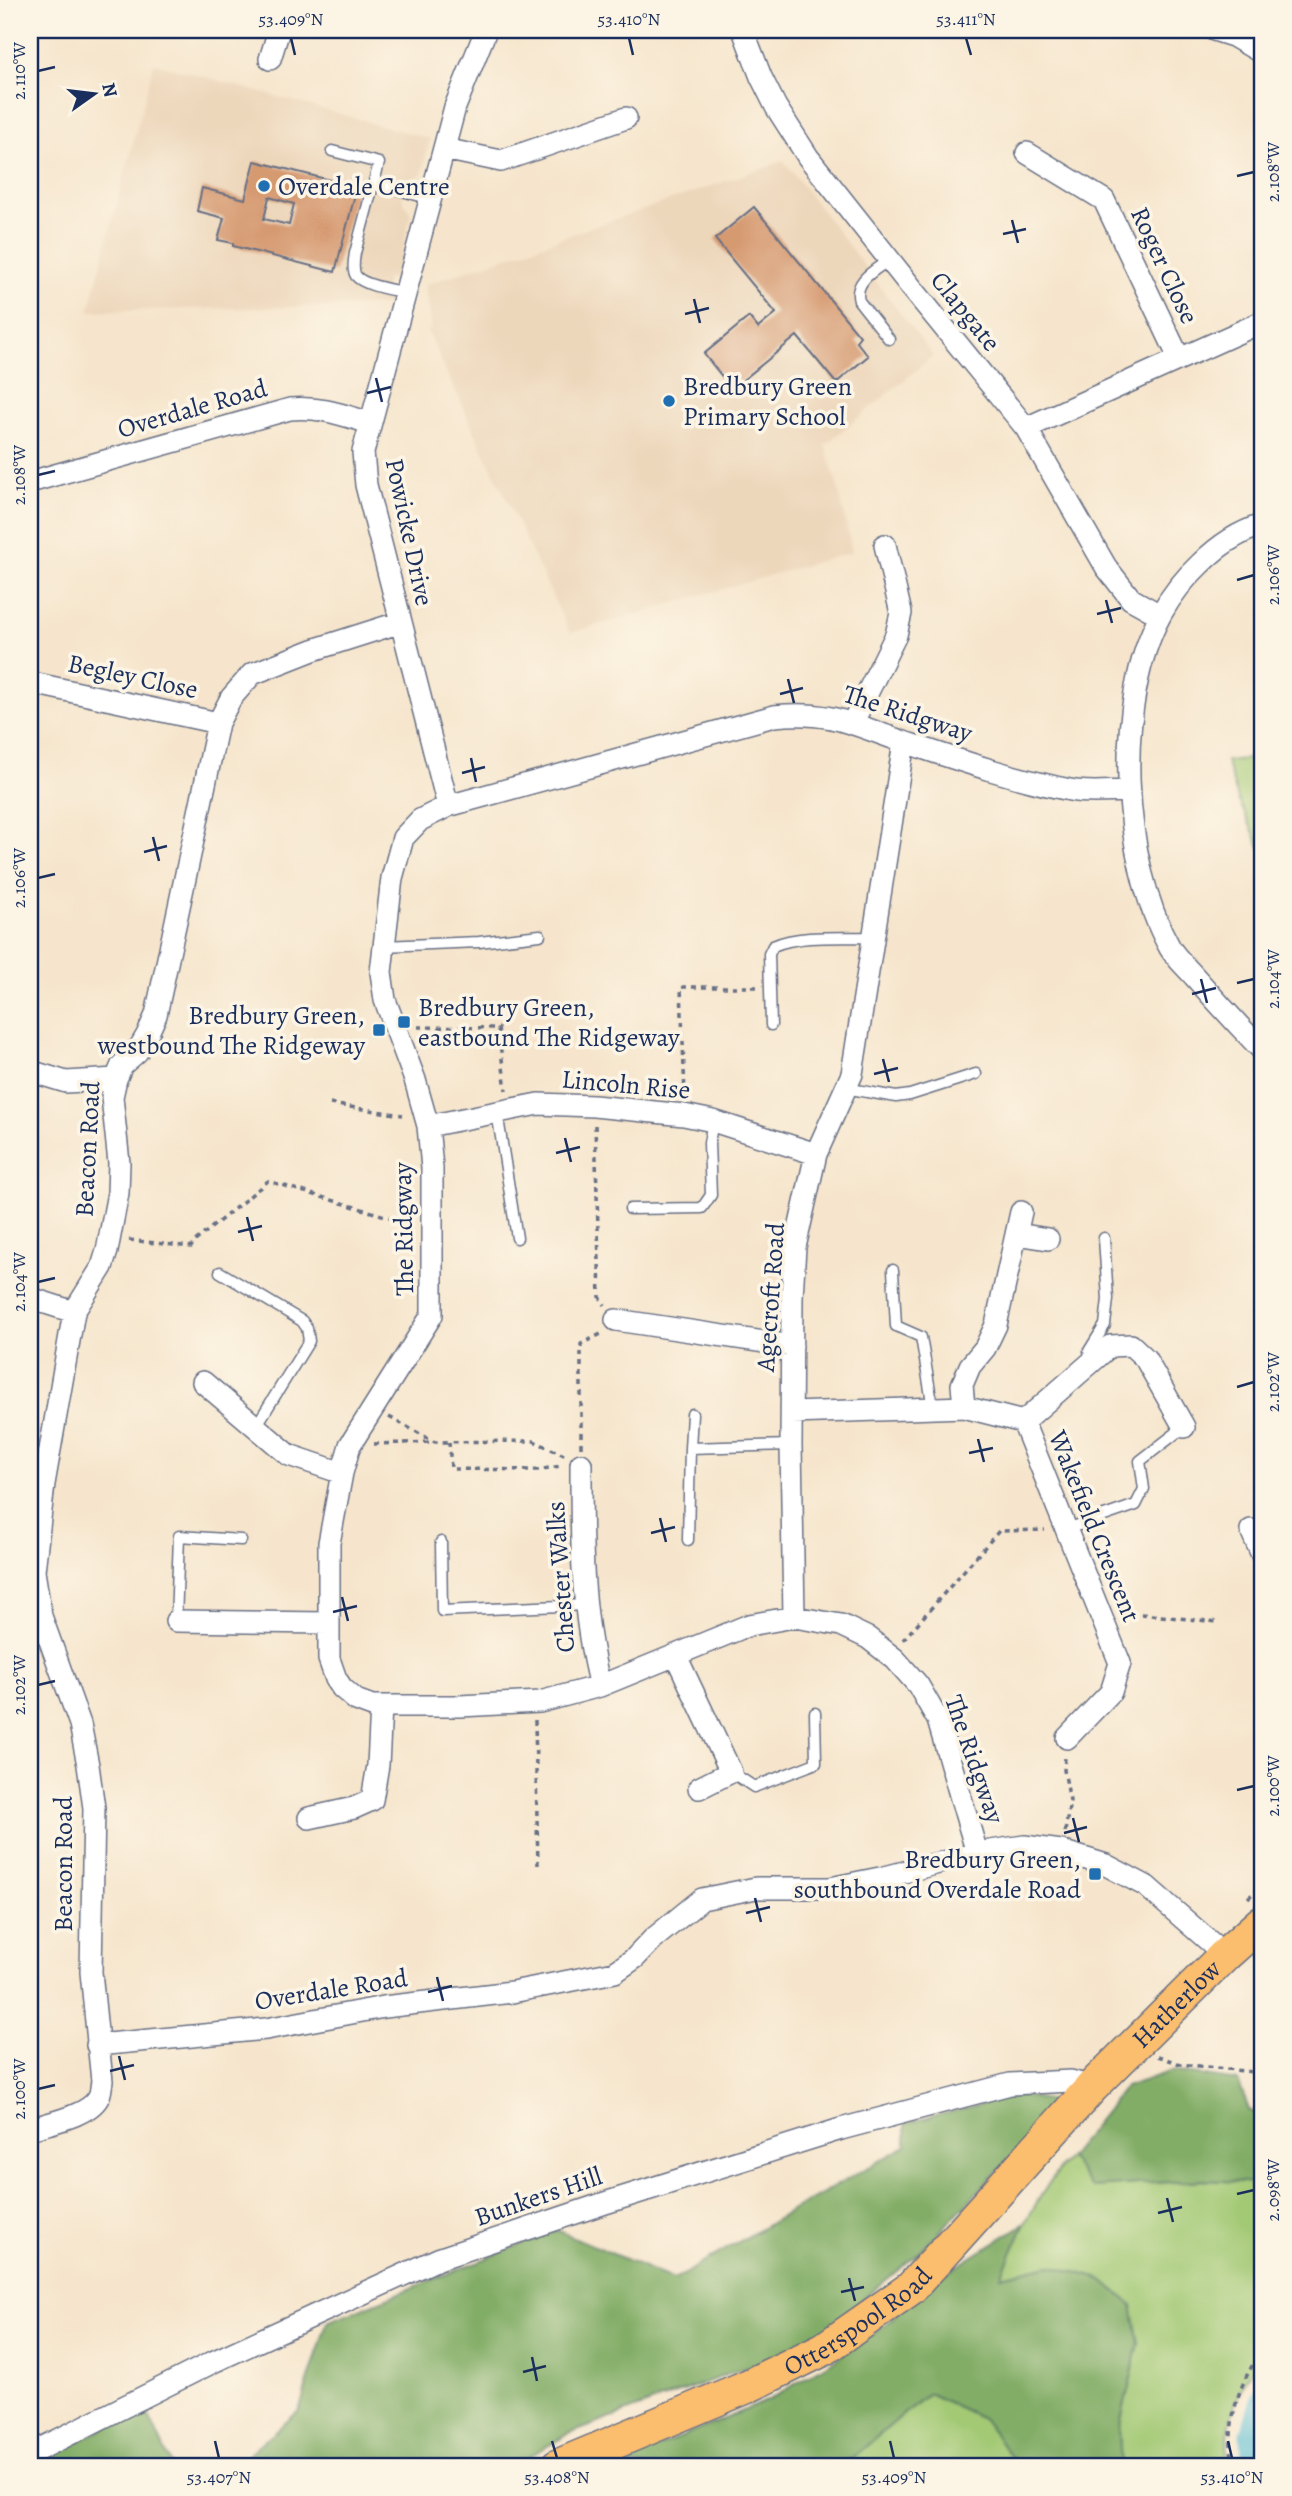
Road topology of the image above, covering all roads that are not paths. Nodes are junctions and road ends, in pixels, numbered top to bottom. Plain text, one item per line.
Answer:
1 (279, 30) edge
2 (486, 30) edge
3 (743, 30) edge
4 (1214, 30) edge
5 (1262, 53) edge
6 (270, 59) dead end
7 (626, 118) dead end
8 (444, 149) junction
9 (332, 151) dead end
10 (1027, 153) dead end
11 (374, 183) junction
12 (431, 199) junction
13 (889, 260) junction
14 (407, 293) junction
15 (1262, 322) edge
16 (889, 339) dead end
17 (1179, 358) junction
18 (370, 423) junction
19 (1027, 428) junction
20 (30, 482) edge
21 (1262, 525) edge
22 (885, 545) dead end
23 (1160, 615) junction
24 (401, 622) junction
25 (45, 693) dead end
26 (853, 722) junction
27 (218, 723) junction
28 (904, 742) junction
29 (1129, 791) junction
30 (448, 806) junction
31 (540, 935) dead end
32 (873, 937) junction
33 (383, 946) junction
34 (771, 1025) dead end
35 (1262, 1050) edge
36 (30, 1071) edge
37 (975, 1074) dead end
38 (116, 1079) junction
39 (845, 1088) junction
40 (503, 1111) junction
41 (713, 1121) junction
42 (427, 1122) junction
43 (816, 1154) junction
44 (630, 1209) dead end
45 (1021, 1212) dead end
46 (1017, 1234) junction
47 (517, 1238) dead end
48 (1104, 1238) dead end
49 (1048, 1239) dead end
50 (893, 1270) dead end
51 (220, 1272) dead end
52 (30, 1298) edge
53 (74, 1312) junction
54 (616, 1320) road end
55 (792, 1346) junction
56 (1092, 1362) junction
57 (203, 1382) dead end
58 (964, 1407) junction
59 (933, 1408) junction
60 (792, 1413) junction
61 (692, 1414) dead end
62 (1023, 1422) junction
63 (1184, 1427) joint
64 (255, 1428) junction
65 (791, 1445) junction
66 (690, 1448) junction
67 (581, 1464) road end
68 (342, 1473) junction
69 (37, 1481) edge
70 (1067, 1530) junction
71 (1251, 1530) dead end
72 (241, 1540) dead end
73 (688, 1540) dead end
74 (441, 1542) dead end
75 (1262, 1555) edge
76 (586, 1605) junction
77 (35, 1617) edge
78 (794, 1617) junction
79 (177, 1621) joint
80 (328, 1623) junction
81 (676, 1656) junction
82 (600, 1686) junction
83 (381, 1707) junction
84 (815, 1713) dead end
85 (1067, 1738) road end
86 (731, 1772) junction
87 (699, 1788) dead end
88 (309, 1818) dead end
89 (977, 1853) junction
90 (1262, 1922) edge
91 (1225, 1955) junction
92 (97, 2045) junction
93 (1092, 2087) junction
94 (30, 2129) edge
95 (30, 2454) edge
96 (558, 2466) edge

1 - 6 street
2 - 8 street, Powicke Drive
3 - 13 street, Clapgate
4 - 5 street
7 - 8 street
8 - 12 street, Powicke Drive
9 - 11 lane
10 - 17 street, Roger Close
11 - 12 lane
11 - 14 lane
12 - 14 street, Powicke Drive
13 - 16 lane
13 - 19 street, Clapgate
14 - 18 street, Powicke Drive
15 - 17 street
17 - 19 street
18 - 20 street, Overdale Road
18 - 24 street, Powicke Drive
19 - 23 street, Clapgate
21 - 23 street
22 - 26 street
23 - 29 street
24 - 27 street, Beacon Road
24 - 30 street, Powicke Drive
25 - 27 street, Begley Close
26 - 28 street, The Ridgway
26 - 30 street, The Ridgway
27 - 38 street, Beacon Road
28 - 29 street, The Ridgway
28 - 32 street, Agecroft Road
29 - 35 street
30 - 33 street, The Ridgway
31 - 33 lane
32 - 34 lane
32 - 39 street, Agecroft Road
33 - 42 street, The Ridgway
36 - 38 street
37 - 39 lane
38 - 53 street, Beacon Road
39 - 43 street, Agecroft Road
40 - 41 street, Lincoln Rise
40 - 42 street, Lincoln Rise
40 - 47 lane
41 - 43 street, Lincoln Rise
41 - 44 lane
42 - 68 street, The Ridgway
43 - 55 street, Agecroft Road
45 - 46 street
46 - 49 street
46 - 58 street
48 - 56 lane
50 - 59 lane
51 - 64 lane
52 - 53 street
53 - 69 street, Beacon Road
54 - 55 street
55 - 60 street, Agecroft Road
56 - 62 street
56 - 63 street
57 - 64 street
58 - 59 street, Wakefield Crescent
58 - 62 street, Wakefield Crescent
59 - 60 street, Wakefield Crescent
60 - 65 street, Agecroft Road
61 - 66 lane
62 - 70 street, Wakefield Crescent
63 - 70 lane
64 - 68 street
65 - 66 lane
65 - 78 street, Agecroft Road
66 - 73 lane
67 - 76 street, Chester Walks
68 - 80 street, The Ridgway
69 - 77 street, Beacon Road
70 - 85 street, Wakefield Crescent
71 - 75 street
72 - 79 lane
74 - 76 lane
76 - 82 street, Chester Walks
77 - 92 street, Beacon Road
78 - 81 street, The Ridgway
78 - 89 street, The Ridgway
79 - 80 street
80 - 83 street, The Ridgway
81 - 82 street, The Ridgway
81 - 86 street
82 - 83 street, The Ridgway
83 - 88 street
84 - 86 lane
86 - 87 street
89 - 91 street, Overdale Road
89 - 92 street, Overdale Road
90 - 91 main road, Hatherlow
91 - 93 main road, Hatherlow
92 - 94 street
93 - 95 street, Bunkers Hill
93 - 96 main road, Otterspool Road

